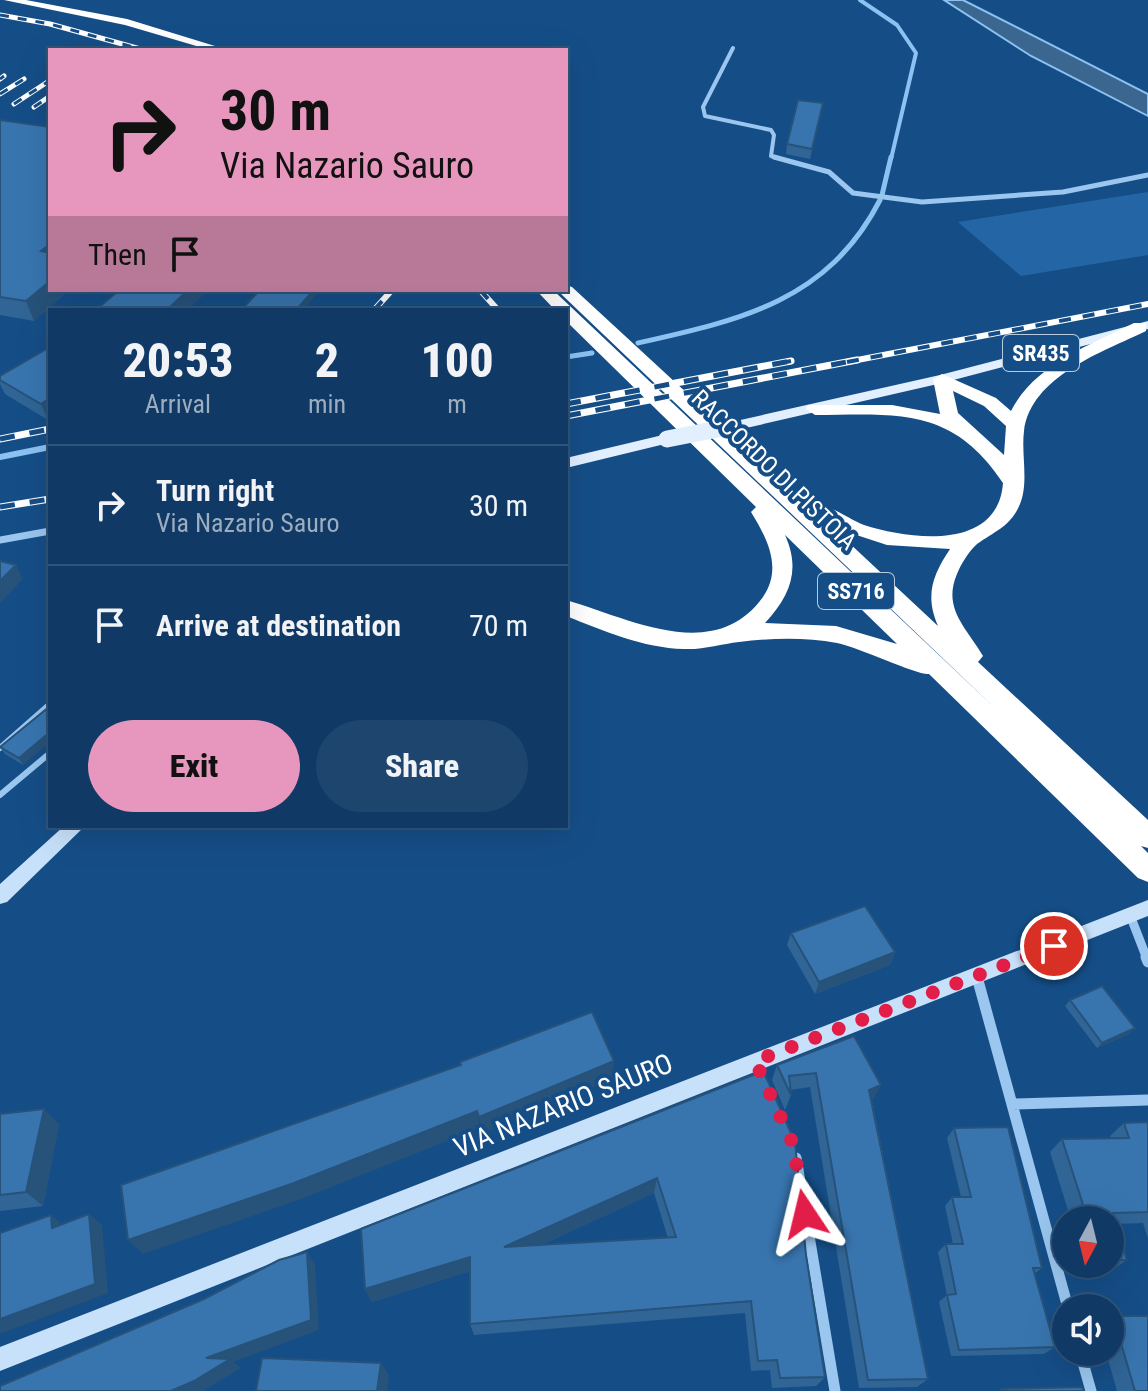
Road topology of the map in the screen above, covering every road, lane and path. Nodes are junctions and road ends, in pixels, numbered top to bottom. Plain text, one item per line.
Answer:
1 (9, 0) edge
2 (41, 0) edge
3 (0, 3) edge
4 (65, 9) junction
5 (226, 48) edge
6 (733, 48) dead end
7 (1148, 175) edge
8 (546, 292) edge
9 (568, 292) edge
10 (562, 308) edge
11 (568, 314) edge
12 (1144, 326) edge
13 (942, 379) junction
14 (815, 409) junction
15 (1014, 424) junction
16 (965, 429) junction
17 (568, 463) edge
18 (756, 467) junction
19 (731, 472) junction
20 (1012, 482) junction
21 (48, 531) edge
22 (971, 538) junction
23 (0, 540) edge
24 (568, 607) edge
25 (740, 633) junction
26 (48, 706) edge
27 (978, 706) junction
28 (1029, 726) junction
29 (0, 748) edge
30 (48, 755) edge
31 (0, 795) edge
32 (74, 828) edge
33 (1148, 837) edge
34 (1147, 870) edge
35 (0, 896) edge
36 (1139, 911) edge
37 (1148, 962) edge
38 (977, 977) junction
39 (1148, 1100) edge
40 (1013, 1104) junction
41 (793, 1144) edge
42 (1064, 1294) edge
43 (0, 1359) edge
44 (1084, 1366) edge
45 (835, 1391) edge
46 (1091, 1391) edge

1 - 4 highway
2 - 5 highway
3 - 4 highway
4 - 5 highway
6 - 7 street
8 - 10 highway, RACCORDO DI PISTOIA / SS716
9 - 18 highway, RACCORDO DI PISTOIA / SS716
11 - 19 highway, RACCORDO DI PISTOIA / SS716
12 - 13 main road, SR435
12 - 15 highway
13 - 14 main road, SR435
13 - 15 highway
13 - 16 highway
14 - 16 highway
14 - 17 main road, SR435, bridge
15 - 20 highway
16 - 20 highway
18 - 22 highway
18 - 28 highway, RACCORDO DI PISTOIA / SS716
19 - 25 highway
19 - 27 highway, RACCORDO DI PISTOIA / SS716
20 - 22 highway
21 - 23 street
22 - 28 highway
24 - 25 highway
25 - 27 highway
26 - 29 lane
27 - 34 highway, RACCORDO DI PISTOIA / SS716
28 - 33 highway, RACCORDO DI PISTOIA / SS716
30 - 31 lane
32 - 35 street
36 - 37 street
36 - 38 street, VIA NAZARIO SAURO
38 - 40 street
38 - 43 street, VIA NAZARIO SAURO
39 - 40 street
40 - 42 street
41 - 45 street
44 - 46 street

